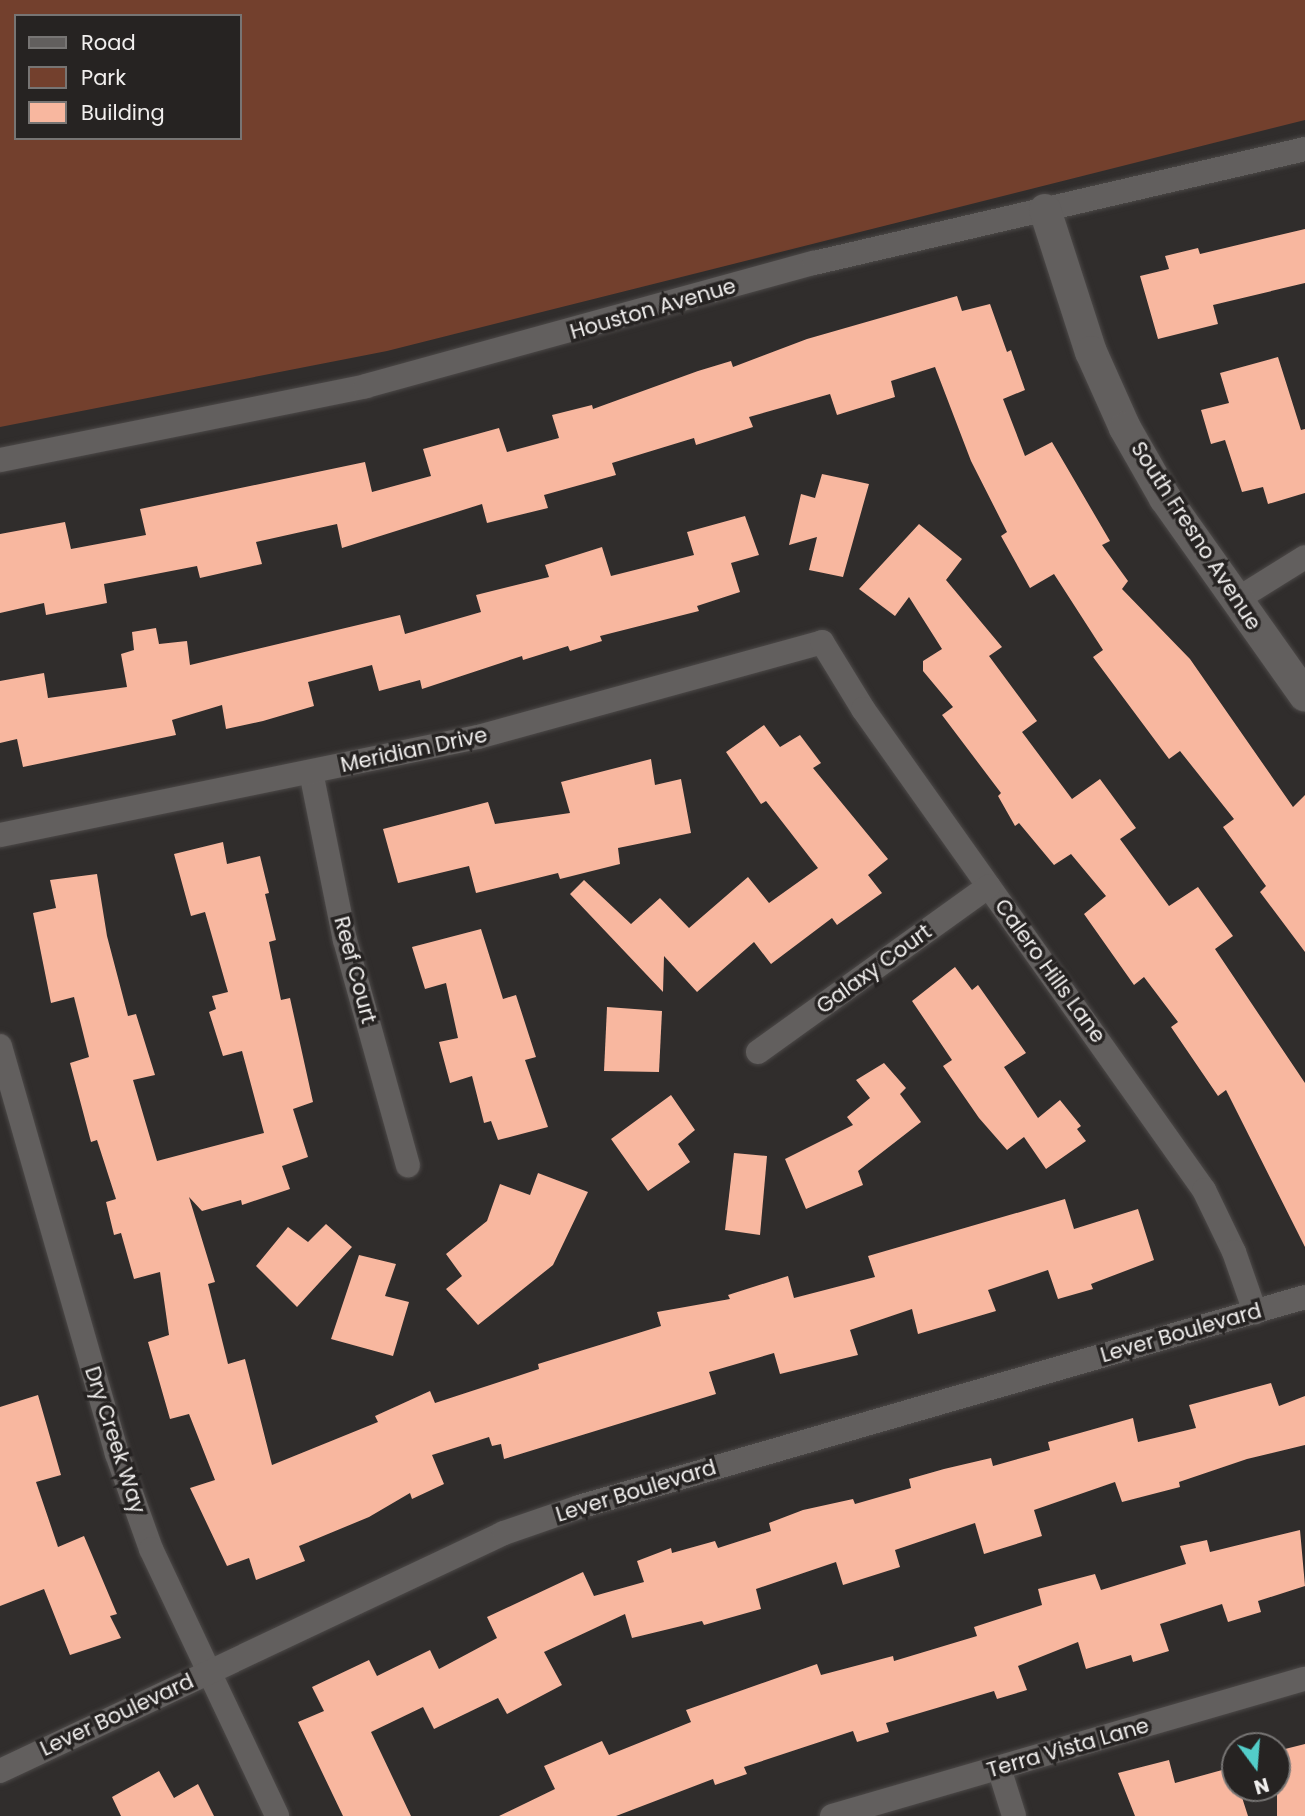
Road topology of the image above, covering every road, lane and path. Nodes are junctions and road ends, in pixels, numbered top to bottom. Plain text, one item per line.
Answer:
1 (1305, 149) edge
2 (1045, 210) junction
3 (0, 460) edge
4 (1305, 557) edge
5 (1236, 600) junction
6 (822, 642) joint
7 (1305, 696) edge
8 (311, 772) junction
9 (0, 835) edge
10 (989, 886) junction
11 (0, 1046) edge
12 (758, 1052) dead end
13 (408, 1165) dead end
14 (1305, 1297) edge
15 (1255, 1312) junction
16 (209, 1672) junction
17 (1305, 1679) edge
18 (999, 1768) junction
19 (0, 1771) edge
20 (277, 1816) edge
21 (832, 1816) edge
22 (1014, 1816) edge

1 - 2 street, Houston Avenue
2 - 3 street, Houston Avenue
2 - 5 street, South Fresno Avenue
4 - 5 street
5 - 7 street, South Fresno Avenue
6 - 8 street, Meridian Drive
6 - 10 street, Calero Hills Lane
8 - 9 street, Meridian Drive
8 - 13 street, Reef Court
10 - 12 street, Galaxy Court
10 - 15 street, Calero Hills Lane
11 - 16 street, Dry Creek Way
14 - 15 street, Lever Boulevard
15 - 16 street, Lever Boulevard
16 - 19 street, Lever Boulevard
16 - 20 street, Dry Creek Way
17 - 18 street, Terra Vista Lane
18 - 21 street, Terra Vista Lane
18 - 22 street

